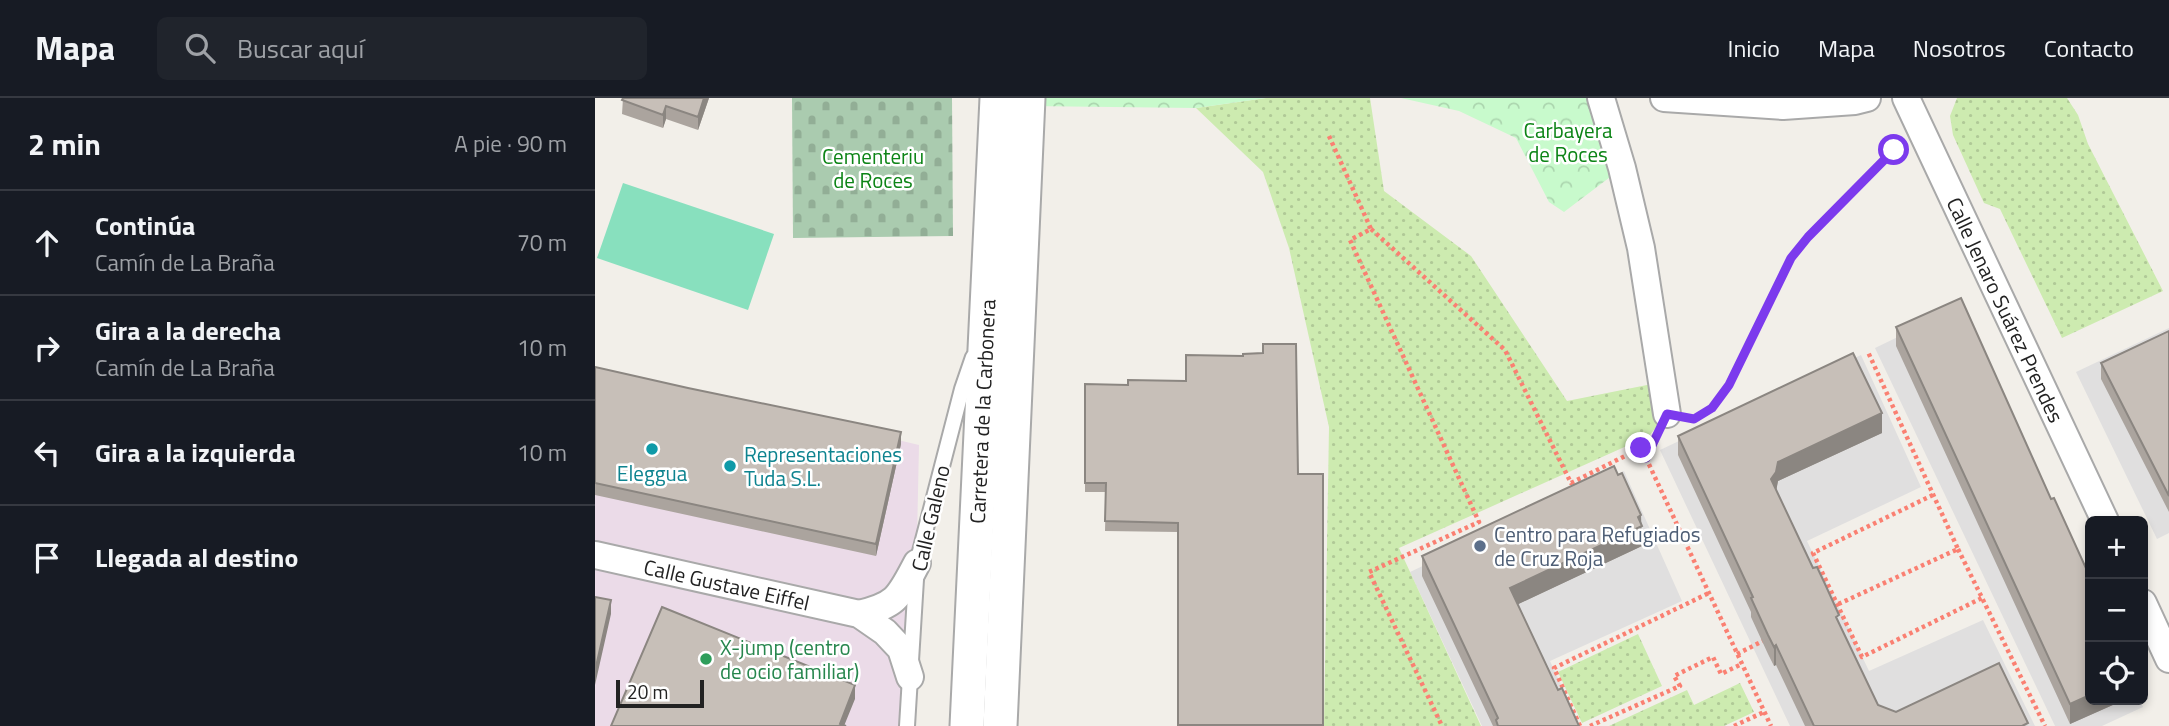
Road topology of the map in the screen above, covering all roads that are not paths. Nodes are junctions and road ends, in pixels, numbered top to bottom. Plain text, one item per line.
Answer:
1 (1601, 98) edge
2 (1666, 98) edge
3 (1867, 98) edge
4 (1906, 98) edge
5 (1018, 101) edge
6 (987, 315) junction
7 (1667, 414) road end
8 (2103, 516) edge
9 (595, 555) edge
10 (917, 563) junction
11 (859, 614) junction
12 (2148, 614) edge
13 (2169, 659) edge
14 (910, 677) junction
15 (907, 726) edge
16 (967, 726) edge
17 (999, 726) edge

1 - 7 street
2 - 3 street
4 - 8 street, Calle Jenaro Suárez Prendes
5 - 6 street, Carretera de la Carbonera
5 - 17 street, Carretera de la Carbonera
6 - 10 lane, Calle Galeno
6 - 16 street, Carretera de la Carbonera
9 - 11 street, Calle Gustave Eiffel
10 - 11 street
10 - 14 lane, Calle Galeno
11 - 14 street, Calle Gustave Eiffel
12 - 13 street
14 - 15 lane, Calle Galeno

